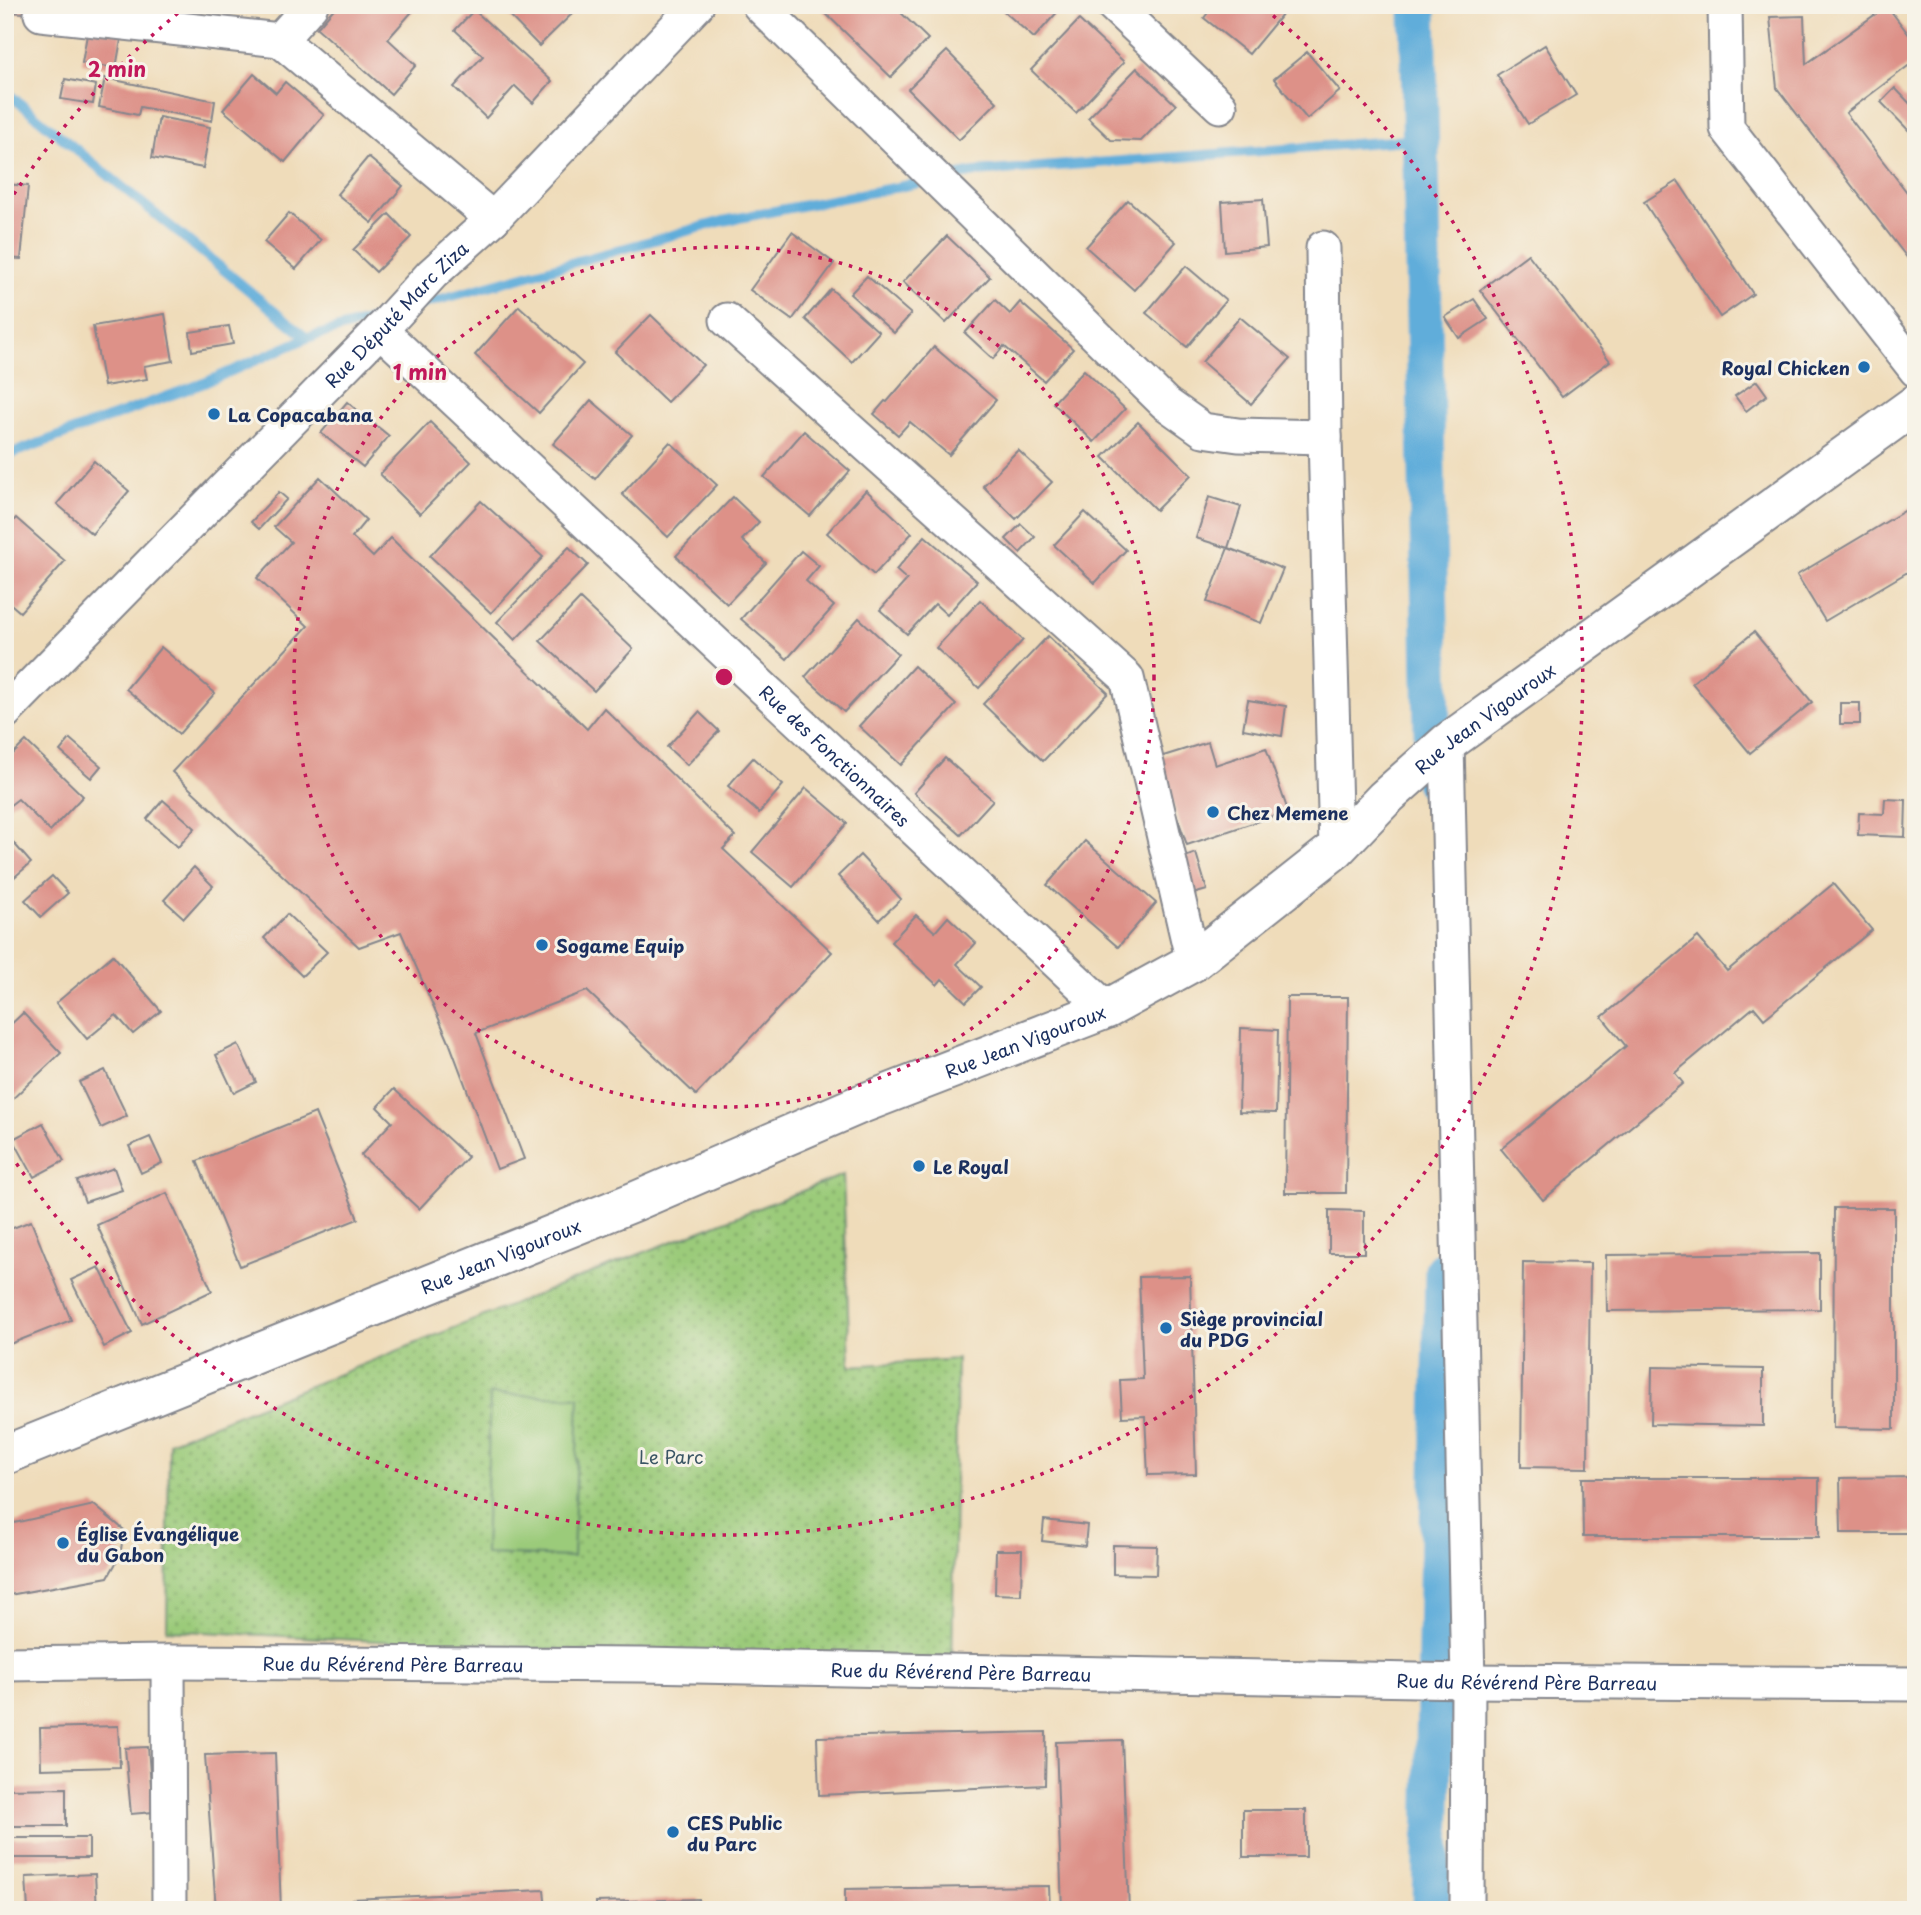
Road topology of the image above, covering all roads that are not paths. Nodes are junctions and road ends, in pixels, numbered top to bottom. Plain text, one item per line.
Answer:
1 (311, 5) edge
2 (697, 5) edge
3 (759, 5) edge
4 (1113, 5) edge
5 (1726, 5) edge
6 (41, 14) dead end
7 (280, 40) junction
8 (1220, 106) dead end
9 (493, 219) junction
10 (1323, 248) dead end
11 (727, 320) dead end
12 (384, 325) junction
13 (1916, 370) edge
14 (1916, 404) edge
15 (1325, 438) junction
16 (5, 712) edge
17 (1447, 743) junction
18 (1336, 849) junction
19 (1193, 962) junction
20 (1107, 1009) junction
21 (5, 1455) edge
22 (168, 1662) junction
23 (5, 1664) edge
24 (1460, 1680) junction
25 (1916, 1684) edge
26 (169, 1910) edge
27 (1467, 1910) edge

1 - 7 street
2 - 9 street, Rue Député Marc Ziza
3 - 15 street
4 - 8 street
5 - 13 street
6 - 7 street
7 - 9 street
9 - 12 street, Rue Député Marc Ziza
10 - 15 street
11 - 19 street
12 - 16 street, Rue Député Marc Ziza
12 - 20 street, Rue des Fonctionnaires
14 - 17 street, Rue Jean Vigouroux
15 - 18 street
17 - 18 street, Rue Jean Vigouroux
17 - 24 street
18 - 19 street, Rue Jean Vigouroux
19 - 20 street, Rue Jean Vigouroux
20 - 21 street, Rue Jean Vigouroux
22 - 23 street, Rue du Révérend Père Barreau
22 - 24 street, Rue du Révérend Père Barreau
22 - 26 street
24 - 25 street, Rue du Révérend Père Barreau
24 - 27 street

